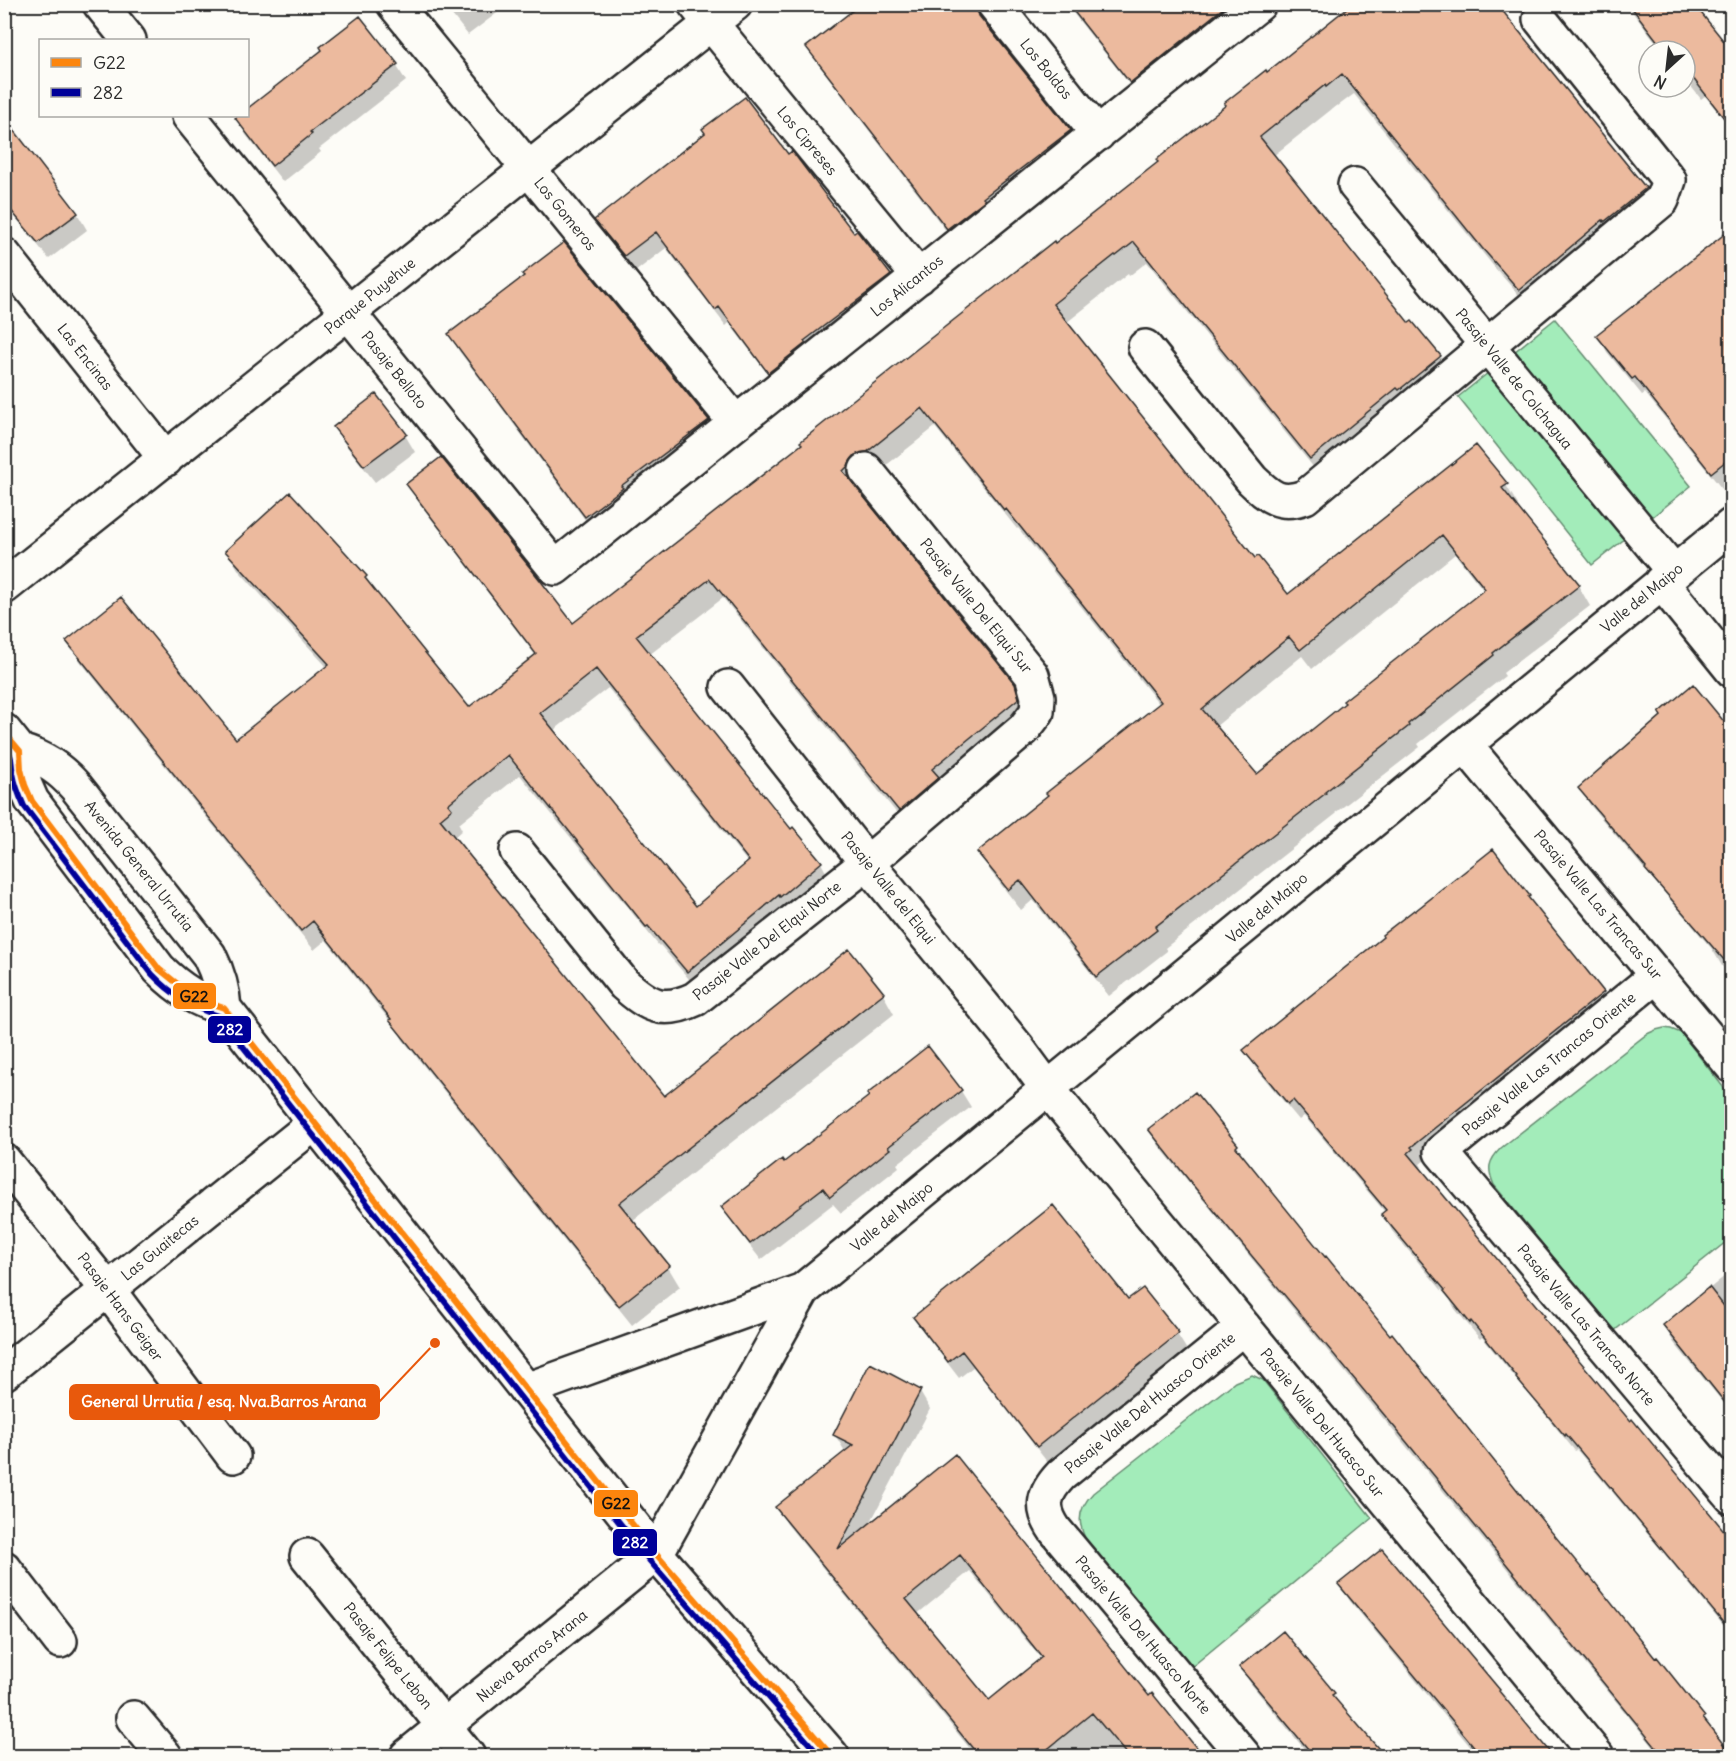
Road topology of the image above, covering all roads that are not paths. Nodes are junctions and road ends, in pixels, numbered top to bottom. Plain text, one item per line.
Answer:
1 (100, 4) edge
2 (394, 4) edge
3 (994, 4) edge
4 (1259, 4) edge
5 (714, 11) edge
6 (1540, 19) dead end
7 (128, 39) edge
8 (190, 117) edge
9 (1098, 134) junction
10 (529, 169) junction
11 (1355, 185) dead end
12 (4, 255) edge
13 (919, 277) junction
14 (349, 313) junction
15 (1486, 345) junction
16 (1145, 347) dead end
17 (736, 423) junction
18 (166, 459) junction
19 (866, 470) dead end
20 (1731, 525) edge
21 (555, 568) joint
22 (1668, 577) junction
23 (4, 587) edge
24 (1731, 670) edge
25 (728, 687) dead end
26 (1465, 745) junction
27 (10, 749) edge
28 (517, 851) dead end
29 (867, 863) junction
30 (1656, 976) junction
31 (224, 1008) junction
32 (1731, 1066) edge
33 (1048, 1089) junction
34 (315, 1123) junction
35 (1441, 1152) joint
36 (4, 1161) edge
37 (108, 1290) junction
38 (803, 1290) junction
39 (1244, 1327) junction
40 (4, 1373) edge
41 (526, 1390) junction
42 (233, 1456) dead end
43 (1731, 1497) edge
44 (1045, 1511) joint
45 (656, 1554) junction
46 (307, 1556) dead end
47 (4, 1568) edge
48 (60, 1641) dead end
49 (133, 1718) dead end
50 (445, 1726) junction
51 (165, 1756) edge
52 (407, 1756) edge
53 (468, 1756) edge
54 (832, 1756) edge
55 (1244, 1756) edge
56 (1597, 1756) edge

1 - 7 street
2 - 10 street, Los Gomeros
3 - 9 street, Los Boldos
4 - 9 street, Los Alicantos
5 - 10 street, Parque Puyehue
5 - 13 street, Los Cipreses
6 - 15 street
8 - 14 street, Pasaje Belloto
9 - 13 street, Los Alicantos
10 - 14 street, Parque Puyehue
10 - 17 street, Los Gomeros
11 - 15 street, Pasaje Valle de Colchagua
12 - 18 street, Las Encinas
13 - 17 street, Los Alicantos
14 - 18 street, Parque Puyehue
14 - 21 street, Pasaje Belloto
15 - 16 street
15 - 22 street, Pasaje Valle de Colchagua
17 - 21 street, Los Alicantos
18 - 23 street, Parque Puyehue
19 - 29 street, Pasaje Valle Del Elqui Sur
20 - 22 street, Valle del Maipo
22 - 24 street, Pasaje Valle de Colchagua
22 - 26 street, Valle del Maipo
25 - 29 street, Pasaje Valle del Elqui
26 - 30 street, Pasaje Valle Las Trancas Sur
26 - 33 street, Valle del Maipo
27 - 31 street, Avenida General Urrutia
27 - 31 street, Avenida General Urrutia
28 - 29 street, Pasaje Valle Del Elqui Norte
29 - 33 street, Pasaje Valle del Elqui
30 - 32 street, Pasaje Valle Las Trancas Sur
30 - 35 street, Pasaje Valle Las Trancas Oriente
31 - 34 street, Avenida General Urrutia
33 - 38 street, Valle del Maipo
33 - 39 street, Pasaje Valle Del Huasco Sur
34 - 37 street, Las Guaitecas
34 - 41 street, Avenida General Urrutia
35 - 43 street, Pasaje Valle Las Trancas Norte
36 - 37 street, Pasaje Hans Geiger
37 - 40 street, Las Guaitecas
37 - 42 street, Pasaje Hans Geiger
38 - 41 street, Valle del Maipo
38 - 45 street, Valle del Maipo
39 - 44 street, Pasaje Valle Del Huasco Oriente
39 - 56 street, Pasaje Valle Del Huasco Sur
41 - 45 street, Avenida General Urrutia
44 - 55 street, Pasaje Valle Del Huasco Norte
45 - 50 street, Nueva Barros Arana
45 - 54 street, Avenida General Urrutia
46 - 50 street, Pasaje Felipe Lebon
47 - 48 street
49 - 51 street
50 - 52 street, Nueva Barros Arana
50 - 53 street, Pasaje Felipe Lebon

